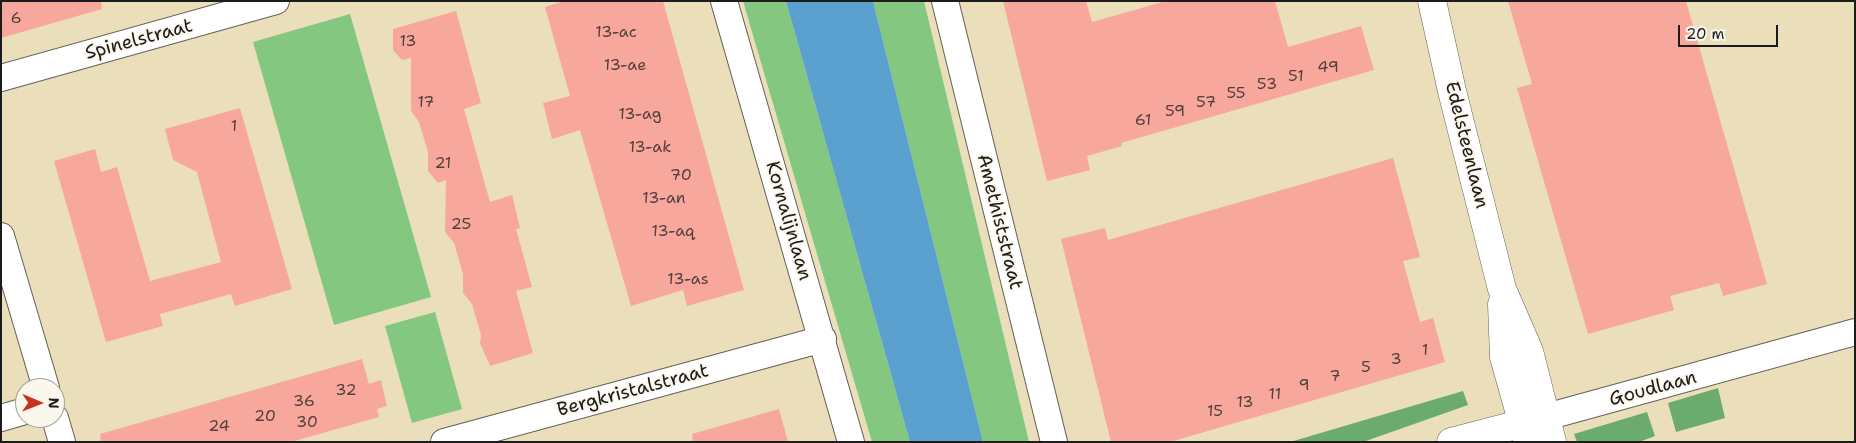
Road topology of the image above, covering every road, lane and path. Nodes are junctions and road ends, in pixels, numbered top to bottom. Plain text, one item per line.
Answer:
1 (276, 1) edge
2 (724, 1) edge
3 (944, 1) edge
4 (1432, 1) edge
5 (1, 78) edge
6 (1, 236) edge
7 (1855, 332) edge
8 (823, 339) junction
9 (43, 378) edge
10 (15, 414) edge
11 (1, 418) edge
12 (58, 428) edge
13 (1537, 431) edge
14 (62, 442) edge
15 (444, 442) edge
16 (851, 442) edge
17 (1054, 442) edge
18 (1451, 442) edge

1 - 5 street, Spinelstraat
2 - 8 street, Kornalijnlaan
3 - 17 street, Amethiststraat
4 - 13 street, Edelsteenlaan
6 - 9 street
7 - 13 street, Goudlaan
8 - 15 street, Bergkristalstraat
8 - 16 street, Kornalijnlaan
10 - 11 street
12 - 14 street
13 - 18 street, Goudlaan

